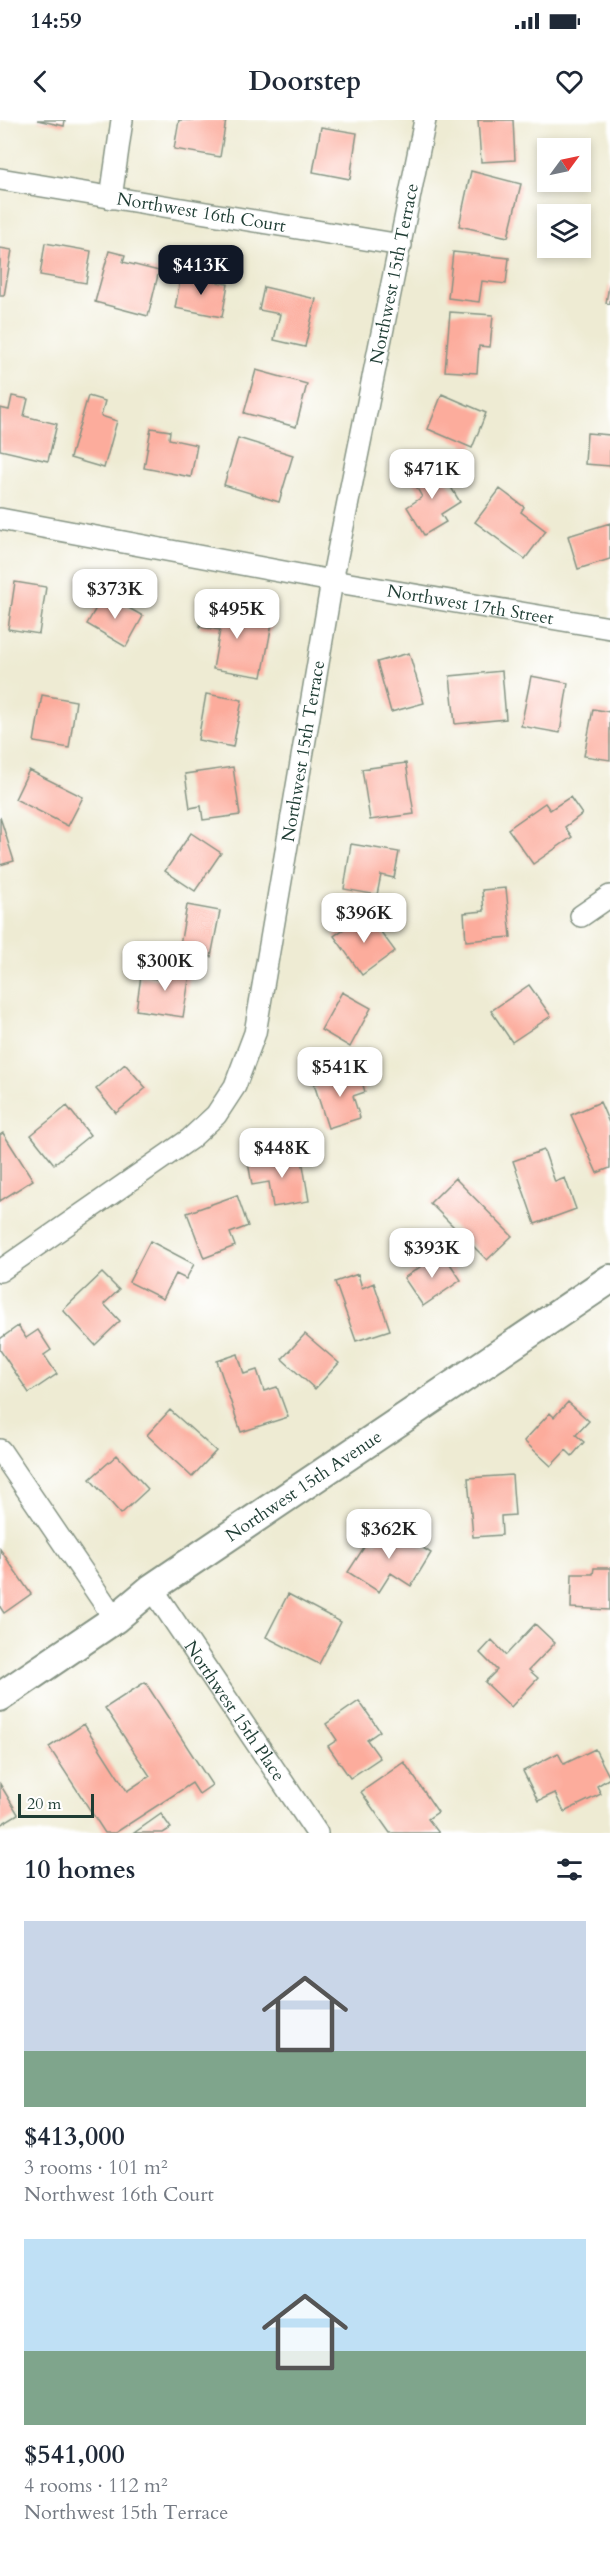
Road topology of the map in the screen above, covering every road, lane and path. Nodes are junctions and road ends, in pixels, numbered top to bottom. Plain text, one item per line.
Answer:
1 (122, 120) edge
2 (425, 120) edge
3 (0, 179) edge
4 (111, 198) junction
5 (401, 244) junction
6 (0, 519) edge
7 (332, 581) junction
8 (610, 628) edge
9 (610, 896) edge
10 (580, 915) dead end
11 (0, 1271) edge
12 (610, 1279) edge
13 (0, 1450) edge
14 (152, 1588) junction
15 (115, 1619) junction
16 (0, 1697) edge
17 (317, 1833) edge

1 - 4 street
2 - 5 street, Northwest 15th Terrace
3 - 4 street, Northwest 16th Court
4 - 5 street, Northwest 16th Court
5 - 7 street, Northwest 15th Terrace
6 - 7 street, Northwest 17th Street
7 - 8 street, Northwest 17th Street
7 - 11 street, Northwest 15th Terrace
9 - 10 street
12 - 14 street, Northwest 15th Avenue
13 - 15 street
14 - 15 street, Northwest 15th Avenue
14 - 17 street, Northwest 15th Place
15 - 16 street, Northwest 15th Avenue

